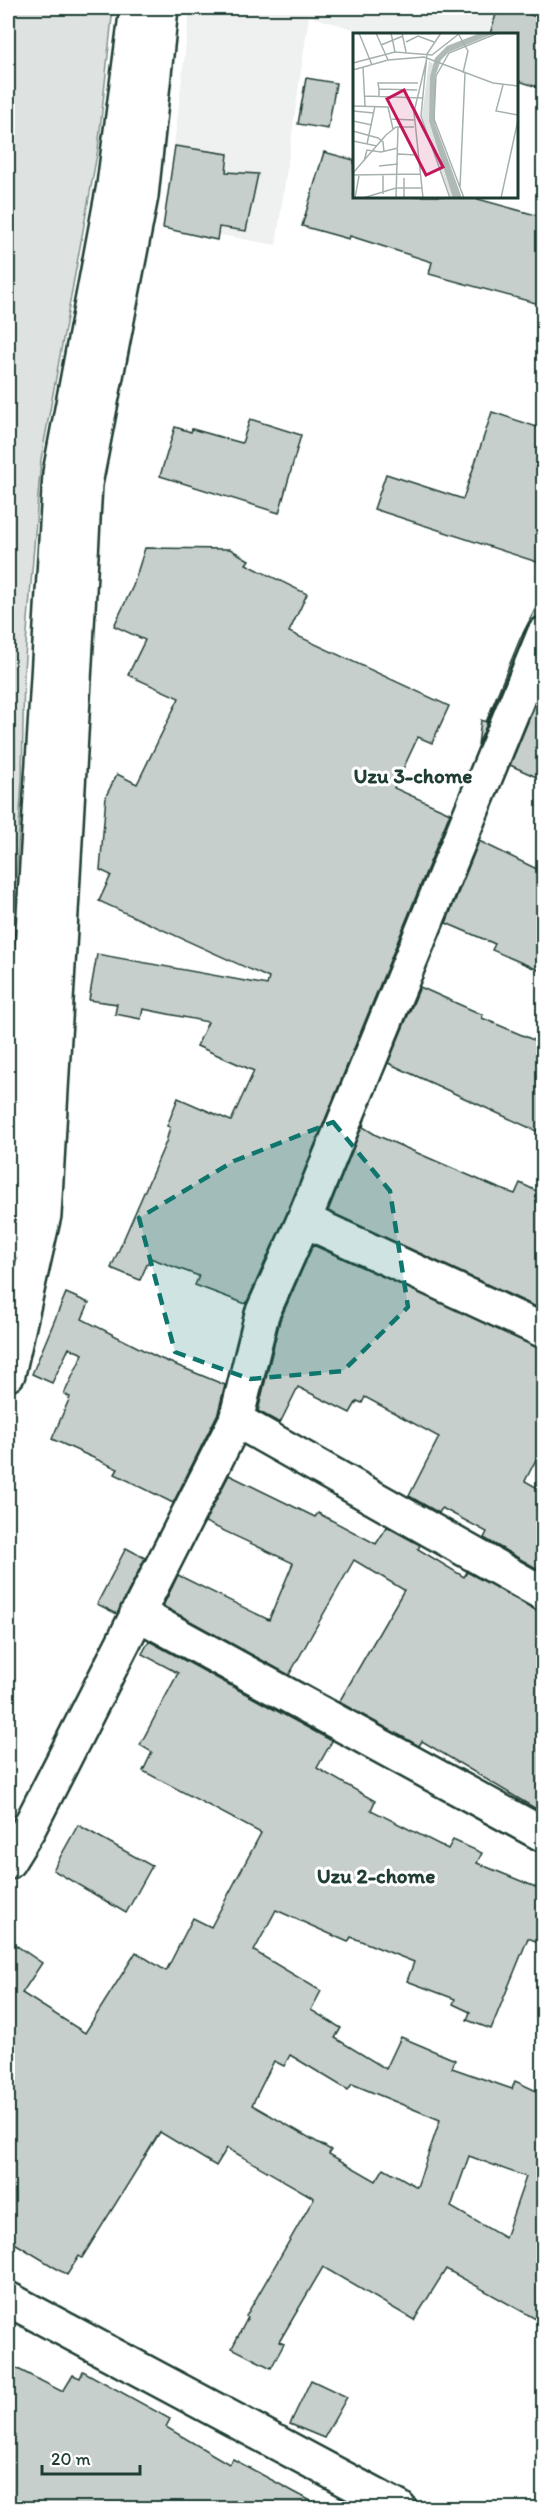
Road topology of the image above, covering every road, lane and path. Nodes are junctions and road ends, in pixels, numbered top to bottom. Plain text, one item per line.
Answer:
1 (137, 8) edge
2 (161, 8) edge
3 (540, 655) edge
4 (304, 1220) junction
5 (8, 1244) edge
6 (543, 1331) edge
7 (8, 1374) edge
8 (237, 1420) junction
9 (543, 1594) edge
10 (136, 1613) junction
11 (543, 1835) edge
12 (8, 1862) edge
13 (8, 2299) edge
14 (399, 2508) edge

1 - 5 street
2 - 7 street
3 - 4 street
4 - 6 street
4 - 8 street
8 - 9 street
8 - 10 street
10 - 11 street
10 - 12 street
13 - 14 street

